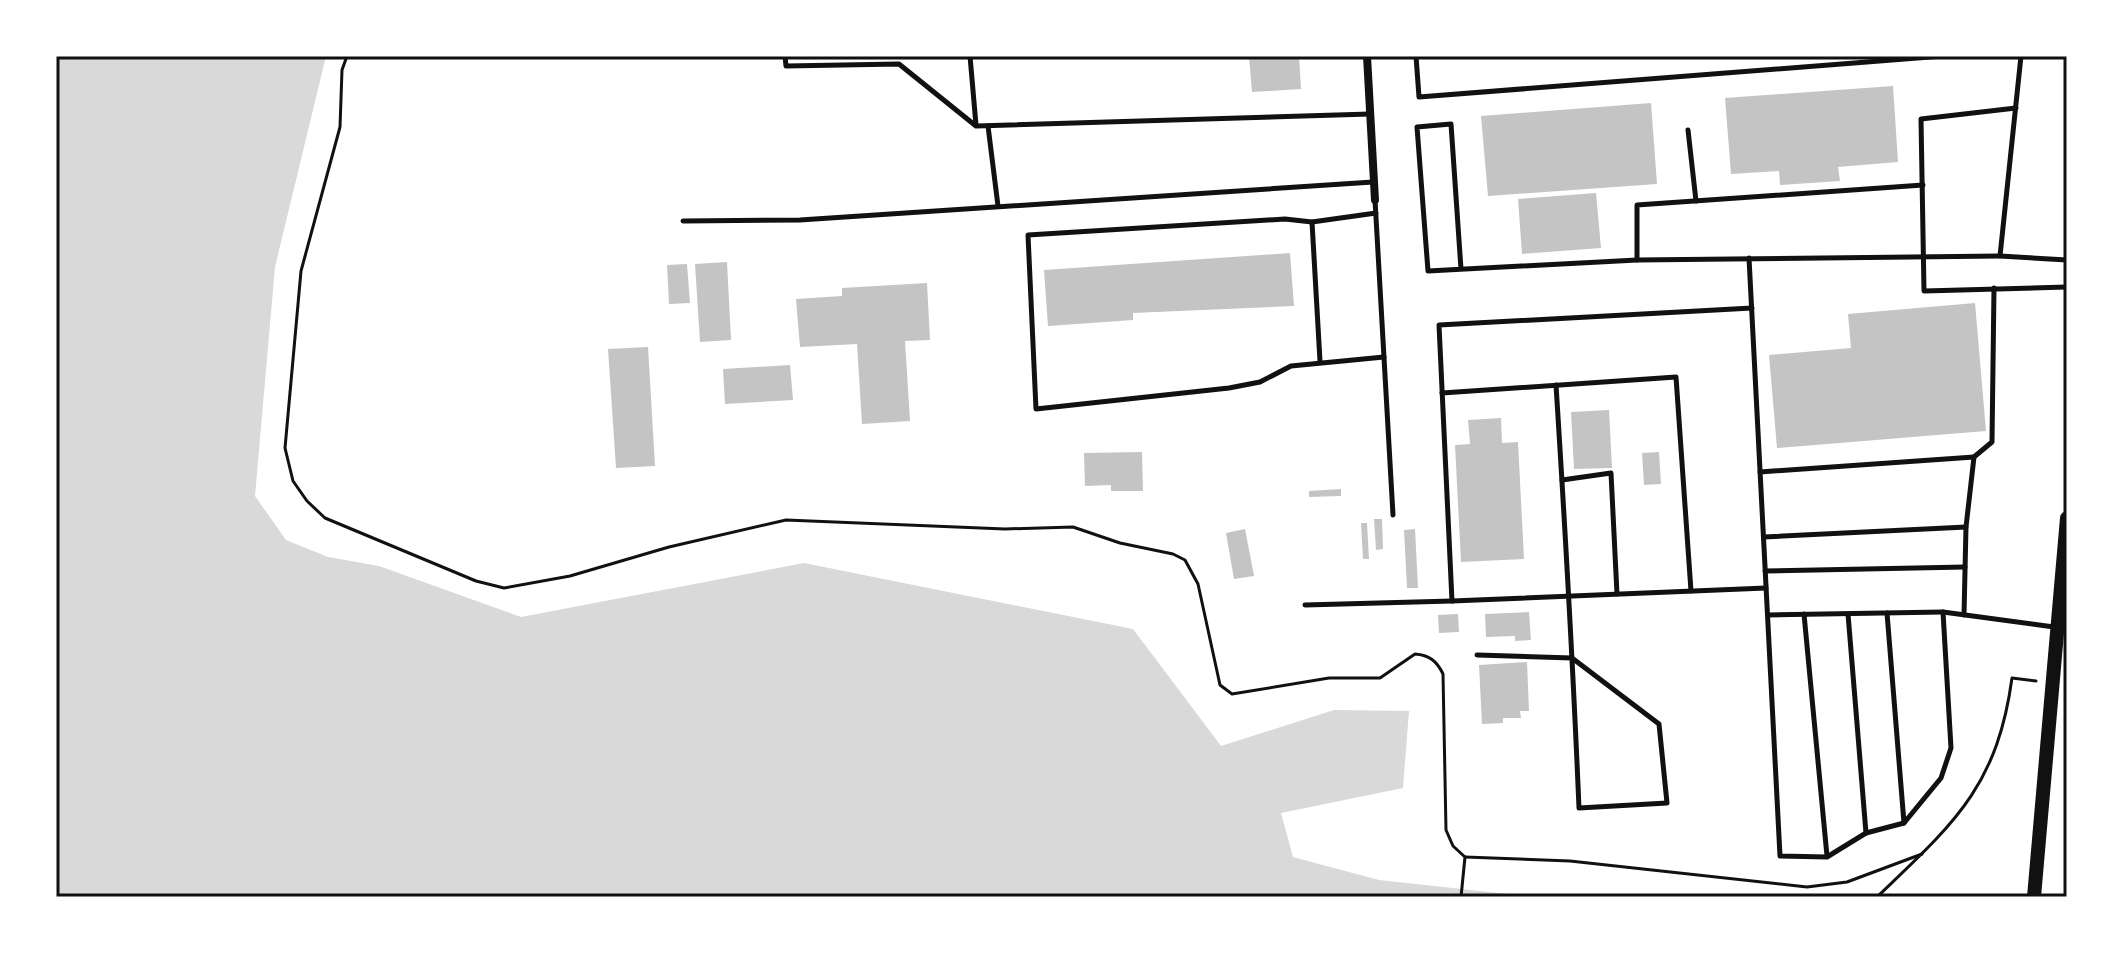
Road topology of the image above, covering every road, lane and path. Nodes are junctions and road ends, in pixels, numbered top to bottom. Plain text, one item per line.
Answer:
1 (347, 56) edge
2 (785, 56) edge
3 (970, 56) edge
4 (1367, 56) edge
5 (1416, 56) edge
6 (1943, 56) edge
7 (2021, 56) edge
8 (2016, 108) junction
9 (1371, 114) junction
10 (976, 126) junction
11 (988, 126) junction
12 (1688, 130) dead end
13 (1374, 182) junction
14 (1923, 185) junction
15 (1375, 200) joint
16 (1696, 201) junction
17 (998, 206) junction
18 (1376, 213) junction
19 (683, 221) dead end
20 (1312, 222) junction
21 (1924, 256) junction
22 (2000, 256) junction
23 (1749, 258) junction
24 (1637, 260) junction
25 (2067, 260) edge
26 (1461, 269) junction
27 (2067, 287) edge
28 (1994, 288) junction
29 (1752, 308) junction
30 (1384, 357) junction
31 (1320, 361) junction
32 (1556, 385) junction
33 (1442, 393) junction
34 (1974, 457) junction
35 (1760, 472) junction
36 (1562, 480) junction
37 (1393, 515) dead end
38 (2067, 518) edge
39 (1966, 527) junction
40 (1764, 537) junction
41 (1965, 567) junction
42 (1765, 571) junction
43 (1766, 588) junction
44 (1691, 591) junction
45 (1617, 594) junction
46 (1570, 596) junction
47 (1452, 601) junction
48 (1305, 605) dead end
49 (1943, 612) junction
50 (1887, 613) junction
51 (1804, 614) junction
52 (1848, 614) junction
53 (1768, 615) junction
54 (1964, 615) junction
55 (2058, 628) junction
56 (1477, 655) dead end
57 (1572, 658) junction
58 (2052, 682) junction
59 (1904, 823) junction
60 (1866, 833) junction
61 (1922, 854) junction
62 (1465, 857) junction
63 (1827, 857) junction
64 (1461, 897) edge
65 (1878, 897) edge
66 (2034, 897) edge

1 - 62 path
2 - 10 lane
3 - 10 lane
4 - 9 street
5 - 6 lane
7 - 8 lane
8 - 14 lane
8 - 22 lane
9 - 11 lane
9 - 13 street
10 - 11 lane
11 - 17 lane
12 - 16 lane
13 - 15 street
13 - 17 lane
14 - 16 lane
14 - 21 lane
15 - 18 lane
16 - 24 lane
17 - 19 lane
18 - 20 lane
18 - 30 lane
20 - 31 lane
20 - 31 lane
21 - 22 lane
21 - 23 lane
21 - 28 lane
22 - 25 lane
23 - 24 lane
23 - 29 lane
24 - 26 lane
26 - 26 lane
27 - 28 lane
28 - 34 lane
29 - 33 lane
29 - 35 lane
30 - 31 lane
30 - 37 lane
32 - 33 lane
32 - 36 lane
32 - 44 lane
33 - 47 lane
34 - 35 lane
34 - 39 lane
35 - 40 lane
36 - 45 lane
36 - 46 lane
38 - 55 main road
39 - 40 lane
39 - 41 lane
40 - 42 lane
41 - 42 lane
41 - 54 lane
42 - 43 lane
43 - 44 lane
43 - 53 lane
44 - 45 lane
45 - 46 lane
46 - 47 lane
46 - 57 lane
47 - 48 lane
49 - 50 lane
49 - 54 lane
49 - 59 lane
50 - 52 lane
50 - 59 lane
51 - 52 lane
51 - 53 lane
51 - 63 lane
52 - 60 lane
53 - 63 lane
54 - 55 lane
55 - 58 main road
56 - 57 lane
57 - 57 lane
58 - 61 path
58 - 66 main road
59 - 60 lane
60 - 63 lane
61 - 62 path
61 - 65 path
62 - 64 path

